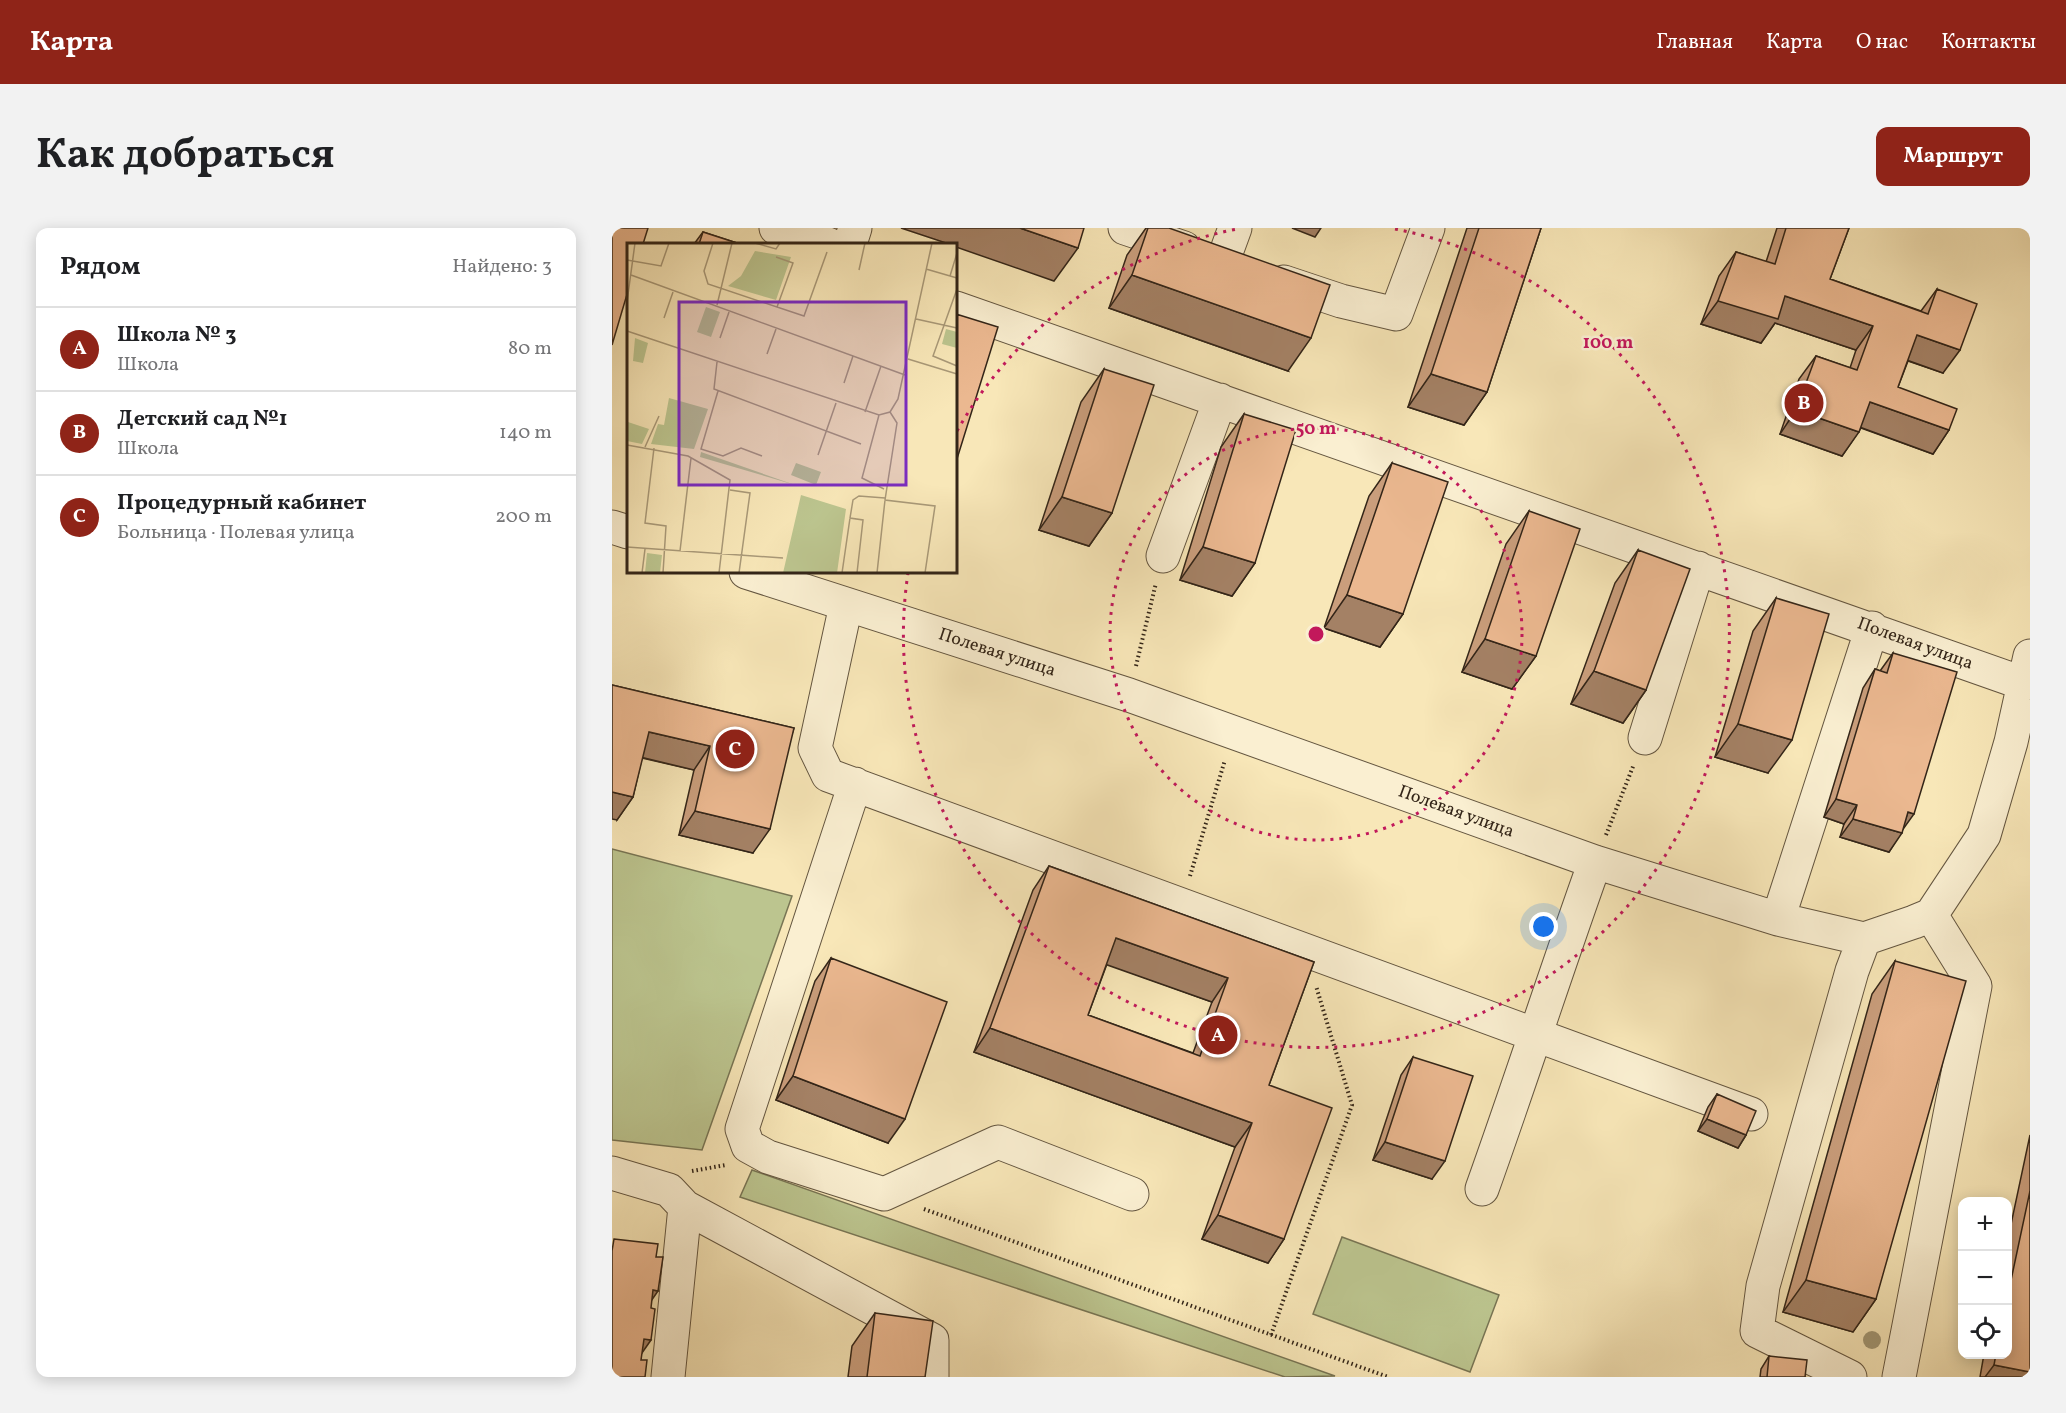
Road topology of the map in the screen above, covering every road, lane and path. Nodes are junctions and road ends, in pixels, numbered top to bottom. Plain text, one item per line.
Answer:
1 (776, 228) edge
2 (855, 228) edge
3 (1125, 228) edge
4 (1235, 228) edge
5 (1428, 228) edge
6 (825, 243) edge
7 (850, 243) edge
8 (1223, 261) junction
9 (957, 308) edge
10 (1220, 400) junction
11 (612, 526) edge
12 (627, 532) edge
13 (1163, 556) joint
14 (1698, 568) junction
15 (749, 573) edge
16 (846, 605) junction
17 (1872, 628) junction
18 (2027, 670) edge
19 (1129, 695) junction
20 (1233, 733) junction
21 (1645, 738) joint
22 (855, 784) junction
23 (1595, 862) junction
24 (1182, 904) junction
25 (1931, 915) junction
26 (1778, 919) junction
27 (1864, 939) junction
28 (1305, 950) junction
29 (1536, 1035) junction
30 (1751, 1114) edge
31 (768, 1157) junction
32 (612, 1173) edge
33 (1482, 1189) dead end
34 (884, 1194) junction
35 (1132, 1194) dead end
36 (677, 1199) junction
37 (1271, 1335) junction
38 (668, 1377) edge
39 (932, 1377) edge
40 (1388, 1377) edge
41 (1850, 1377) edge
42 (1899, 1377) edge

1 - 6 street
2 - 7 street
3 - 8 street
4 - 8 street
5 - 8 street
9 - 10 street, Полевая улица
10 - 13 street
10 - 14 street, Полевая улица
11 - 12 street
13 - 19 path
14 - 17 street, Полевая улица
14 - 21 street
15 - 16 street, Полевая улица
16 - 19 street, Полевая улица
16 - 22 street
17 - 18 street, Полевая улица
17 - 26 street
18 - 25 street, Полевая улица
19 - 20 street, Полевая улица
20 - 23 street, Полевая улица
20 - 24 path
21 - 23 path
22 - 24 street
22 - 31 street
23 - 26 street, Полевая улица
23 - 29 street
24 - 28 street
25 - 27 street
25 - 42 street
26 - 27 street, Полевая улица
27 - 41 street
28 - 29 street
28 - 37 path
29 - 30 street
29 - 33 street
31 - 34 street
31 - 36 path
32 - 36 street
34 - 35 street
34 - 37 path
36 - 38 street
36 - 39 street
37 - 40 path

